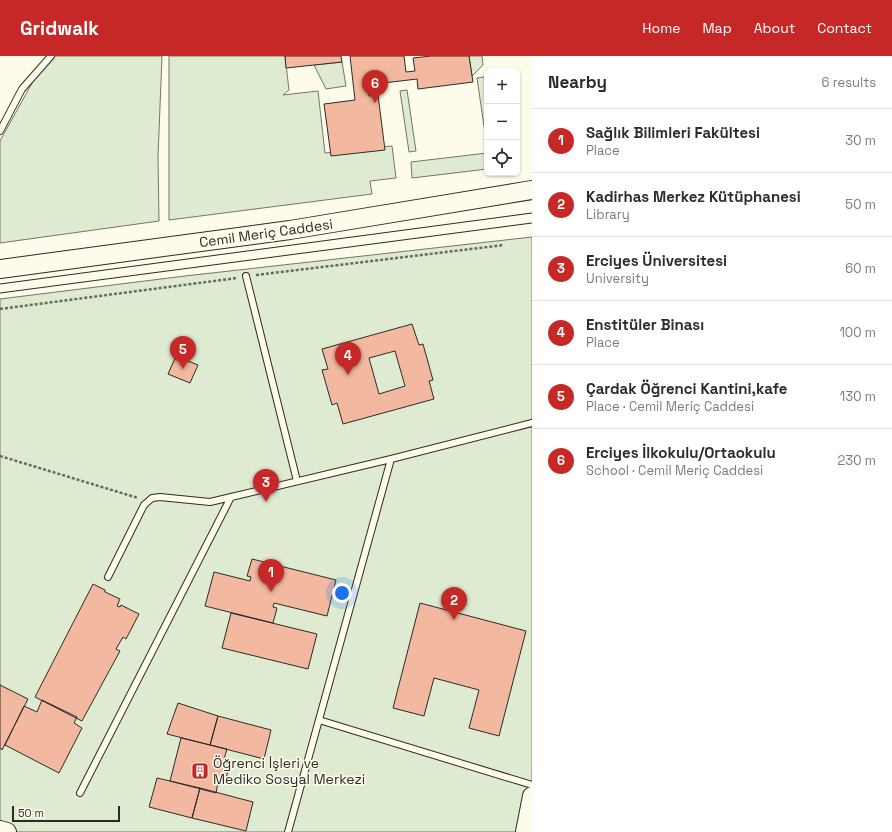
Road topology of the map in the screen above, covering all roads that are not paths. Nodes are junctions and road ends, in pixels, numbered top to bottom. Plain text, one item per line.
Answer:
1 (51, 56) edge
2 (0, 130) edge
3 (532, 190) edge
4 (0, 269) edge
5 (246, 276) dead end
6 (532, 423) edge
7 (391, 459) junction
8 (297, 481) junction
9 (231, 497) junction
10 (108, 577) dead end
11 (319, 720) junction
12 (532, 785) edge
13 (80, 793) dead end
14 (532, 796) edge
15 (0, 830) edge
16 (7, 832) edge
17 (288, 832) edge
18 (525, 832) edge

1 - 2 lane
3 - 4 street, Cemil Meriç Caddesi
5 - 8 lane
6 - 7 lane
7 - 8 lane
7 - 11 lane
8 - 9 lane
9 - 10 lane
9 - 13 lane
11 - 12 lane
11 - 17 lane
14 - 18 street
15 - 16 street

